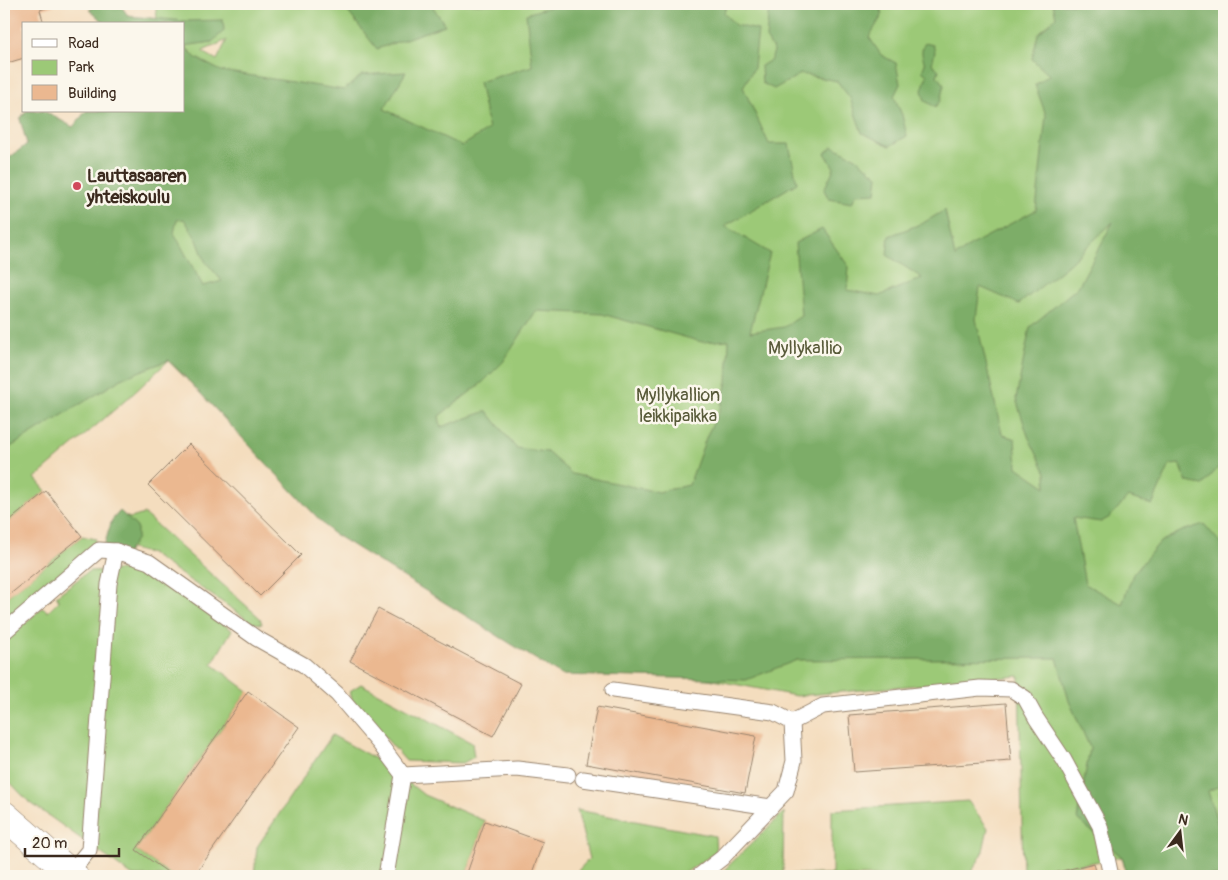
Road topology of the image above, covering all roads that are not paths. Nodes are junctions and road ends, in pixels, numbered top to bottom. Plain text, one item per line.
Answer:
1 (116, 552) junction
2 (4, 632) edge
3 (613, 690) dead end
4 (792, 722) junction
5 (403, 775) junction
6 (568, 775) dead end
7 (583, 779) dead end
8 (771, 807) junction
9 (4, 816) edge
10 (72, 875) edge
11 (386, 876) edge
12 (699, 876) edge
13 (1111, 876) edge

1 - 2 lane
1 - 5 lane
1 - 10 lane
3 - 4 lane
4 - 8 lane
4 - 13 lane
5 - 6 lane
5 - 11 lane
7 - 8 lane
8 - 12 lane
9 - 10 street

